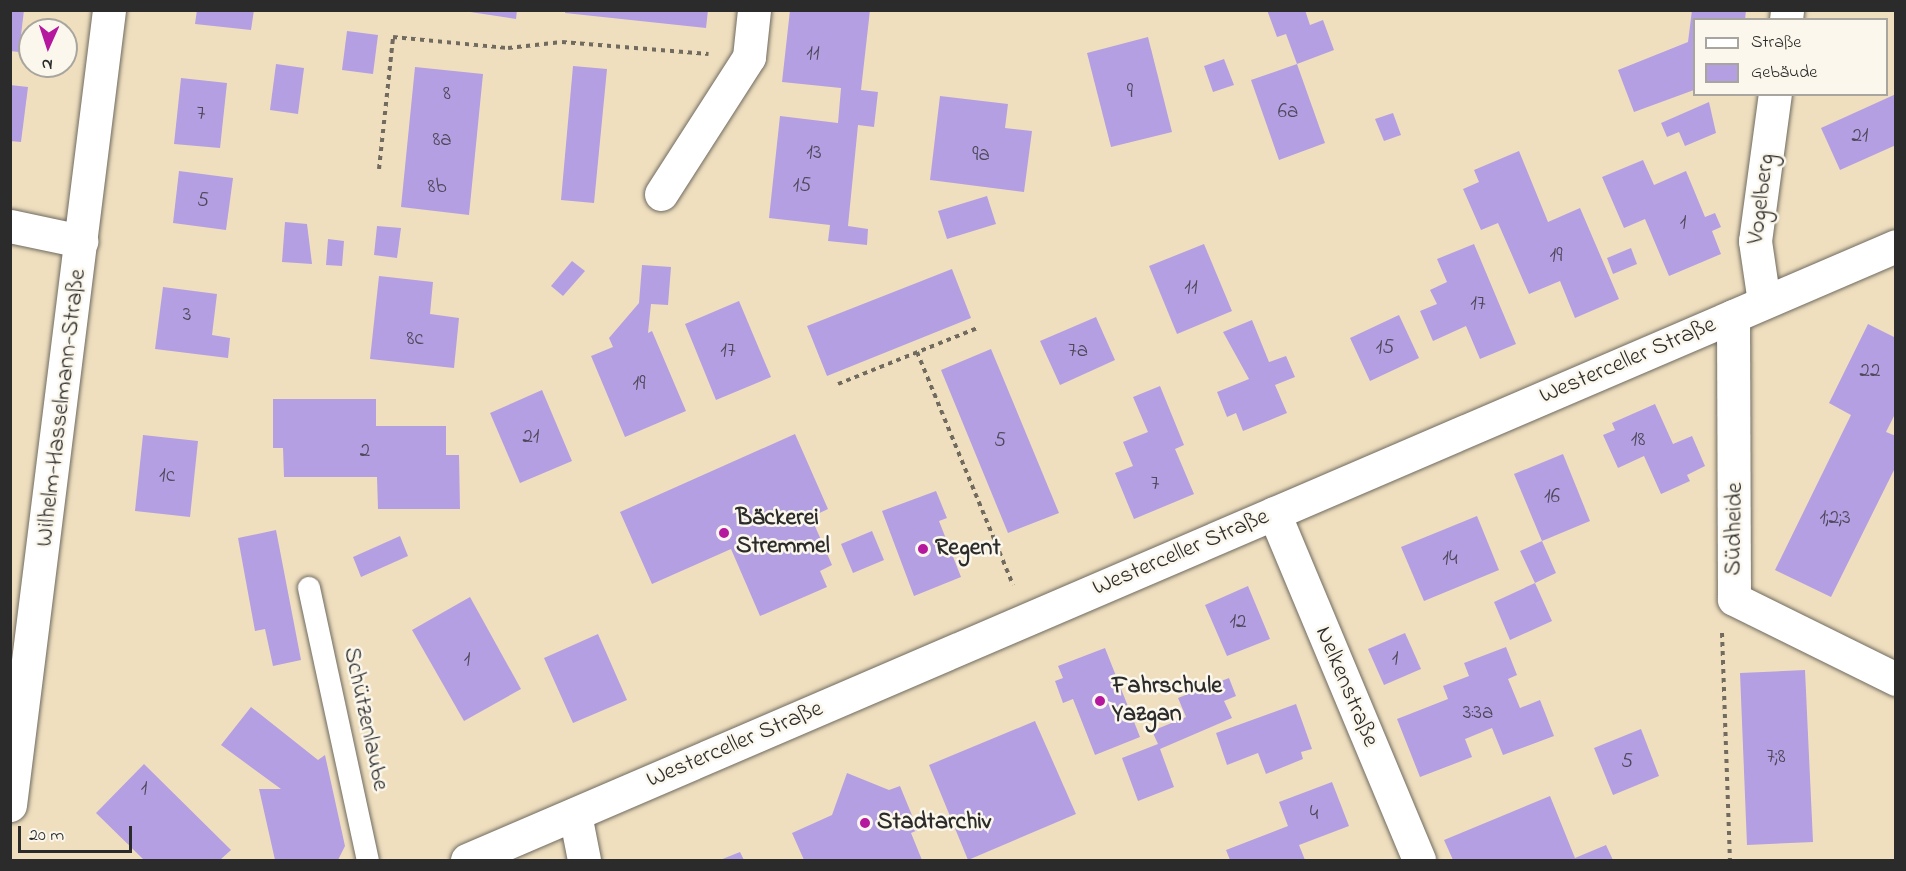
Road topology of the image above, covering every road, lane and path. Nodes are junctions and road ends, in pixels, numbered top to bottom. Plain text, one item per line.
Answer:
1 (109, 10) edge
2 (754, 10) edge
3 (749, 57) junction
4 (1775, 96) edge
5 (379, 169) dead end
6 (661, 194) dead end
7 (10, 226) edge
8 (81, 241) junction
9 (1896, 246) edge
10 (1764, 302) junction
11 (1733, 316) junction
12 (977, 328) dead end
13 (917, 352) junction
14 (838, 384) dead end
15 (1274, 513) junction
16 (309, 588) dead end
17 (1734, 599) junction
18 (1027, 619) junction
19 (1896, 679) edge
20 (10, 805) edge
21 (575, 814) junction
22 (368, 861) edge
23 (467, 861) edge
24 (584, 861) edge
25 (1419, 861) edge
26 (1730, 861) edge

1 - 8 street, Wilhelm-Hasselmann-Straße
2 - 3 street
3 - 5 path
3 - 6 street
4 - 10 street, Vogelberg
7 - 8 street
8 - 20 street, Wilhelm-Hasselmann-Straße
9 - 10 street, Westerceller Straße
10 - 11 street, Westerceller Straße
11 - 15 street, Westerceller Straße
11 - 17 street, Südheide
12 - 13 path
13 - 14 path
13 - 18 path
15 - 18 street, Westerceller Straße
15 - 25 street, Nelkenstraße
16 - 22 lane, Schützenlaube
17 - 19 street, Südheide
17 - 26 path
18 - 21 street, Westerceller Straße
21 - 23 street, Westerceller Straße
21 - 24 street

